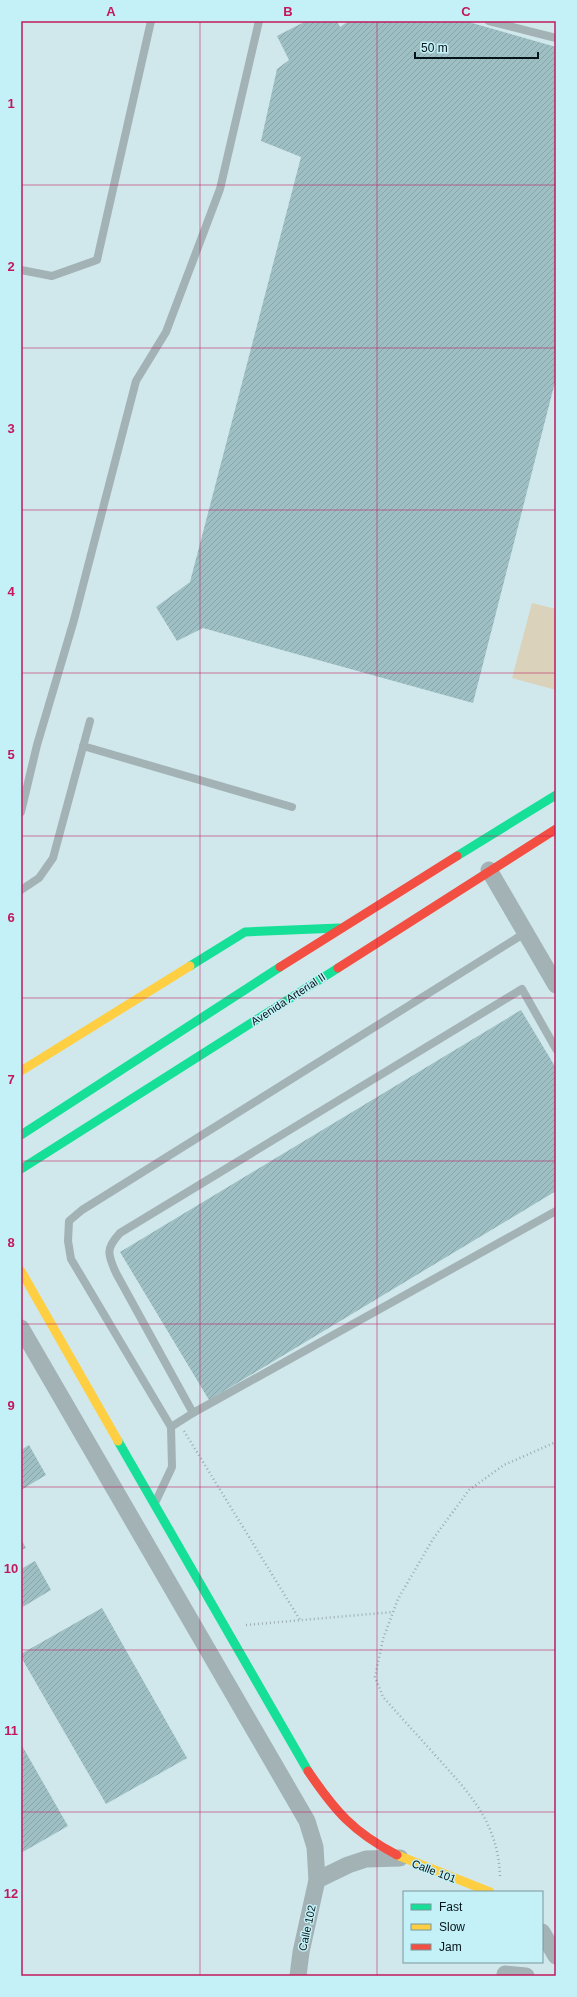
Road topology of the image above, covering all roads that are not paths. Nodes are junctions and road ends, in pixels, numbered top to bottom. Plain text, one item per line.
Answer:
1 (151, 21) edge
2 (259, 21) edge
3 (489, 21) edge
4 (556, 38) edge
5 (21, 270) edge
6 (90, 721) dead end
7 (83, 746) junction
8 (556, 795) edge
9 (292, 807) dead end
10 (21, 812) edge
11 (556, 828) edge
12 (489, 870) junction
13 (21, 890) edge
14 (340, 928) junction
15 (525, 933) junction
16 (556, 985) edge
17 (556, 1049) edge
18 (21, 1070) edge
19 (21, 1135) edge
20 (21, 1169) edge
21 (556, 1211) edge
22 (21, 1271) edge
23 (21, 1328) edge
24 (192, 1413) junction
25 (175, 1425) junction
26 (155, 1504) junction
27 (400, 1858) junction
28 (317, 1880) junction
29 (487, 1891) edge
30 (543, 1934) edge
31 (556, 1956) edge
32 (506, 1971) edge
33 (298, 1976) edge
34 (526, 1976) edge

1 - 5 lane
2 - 10 lane
3 - 4 lane
6 - 7 lane
7 - 9 lane
7 - 13 lane
8 - 14 street
11 - 12 street, Avenida Arterial II
12 - 15 street
12 - 20 street, Avenida Arterial II
14 - 18 street
14 - 19 street
15 - 16 street
15 - 25 lane
17 - 24 lane
21 - 24 lane
22 - 26 street, Calle 101
23 - 28 street, Calle 102
24 - 25 lane
25 - 26 lane
26 - 27 street, Calle 101
27 - 28 street
27 - 29 street, Calle 101
28 - 33 street, Calle 102
30 - 31 street
32 - 34 street

